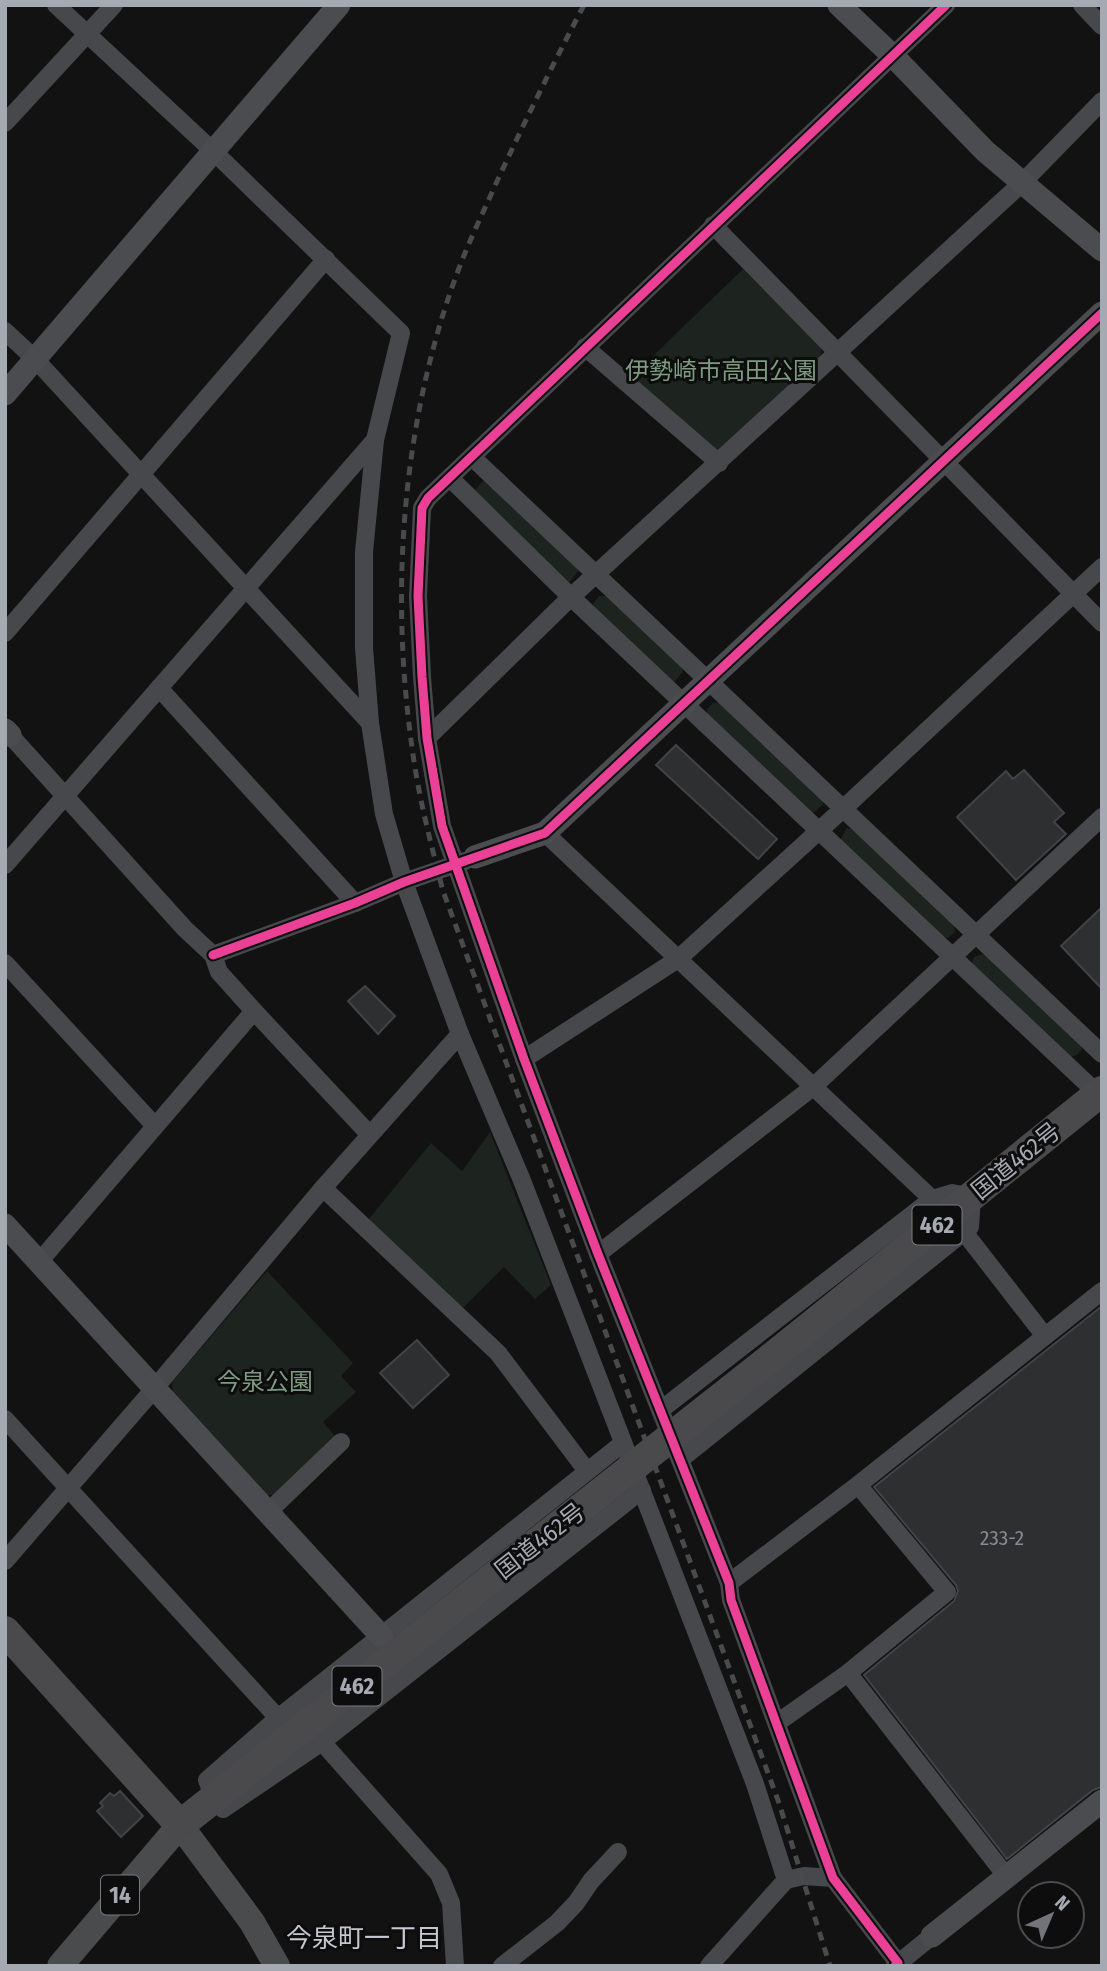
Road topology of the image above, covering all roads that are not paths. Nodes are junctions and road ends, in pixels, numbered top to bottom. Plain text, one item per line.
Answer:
1 (56, 5) edge
2 (114, 5) edge
3 (339, 5) edge
4 (839, 5) edge
5 (946, 5) edge
6 (1083, 5) edge
7 (1102, 26) edge
8 (87, 34) junction
9 (894, 57) junction
10 (1102, 101) edge
11 (5, 123) edge
12 (213, 150) junction
13 (1022, 183) junction
14 (713, 225) junction
15 (1102, 250) edge
16 (326, 259) junction
17 (1102, 313) edge
18 (5, 331) edge
19 (585, 347) junction
20 (837, 351) junction
21 (35, 359) junction
22 (5, 394) edge
23 (375, 440) junction
24 (472, 457) junction
25 (944, 460) junction
26 (719, 463) junction
27 (141, 474) junction
28 (450, 478) junction
29 (1102, 567) edge
30 (597, 574) junction
31 (246, 588) junction
32 (1073, 593) junction
33 (571, 597) junction
34 (1102, 622) edge
35 (5, 633) edge
36 (708, 680) junction
37 (159, 688) junction
38 (684, 703) junction
39 (370, 723) junction
40 (8, 732) edge
41 (427, 738) junction
42 (66, 795) junction
43 (844, 808) junction
44 (1102, 817) edge
45 (819, 831) junction
46 (545, 833) junction
47 (465, 861) junction
48 (5, 865) edge
49 (404, 881) junction
50 (355, 903) junction
51 (975, 936) junction
52 (213, 956) junction
53 (951, 957) junction
54 (678, 959) junction
55 (5, 962) edge
56 (254, 1011) junction
57 (460, 1034) junction
58 (1102, 1054) edge
59 (524, 1059) junction
60 (813, 1087) junction
61 (1100, 1092) edge
62 (155, 1126) junction
63 (370, 1135) junction
64 (323, 1188) junction
65 (972, 1197) junction
66 (932, 1199) junction
67 (5, 1225) edge
68 (964, 1232) junction
69 (598, 1254) junction
70 (39, 1262) junction
71 (1102, 1291) edge
72 (1044, 1335) junction
73 (155, 1389) junction
74 (662, 1409) junction
75 (5, 1419) edge
76 (341, 1442) dead end
77 (623, 1443) junction
78 (681, 1459) junction
79 (587, 1471) junction
80 (858, 1485) junction
81 (69, 1489) junction
82 (642, 1490) junction
83 (269, 1511) junction
84 (5, 1561) edge
85 (729, 1583) junction
86 (5, 1630) edge
87 (382, 1637) junction
88 (848, 1673) junction
89 (278, 1718) junction
90 (778, 1723) junction
91 (322, 1741) junction
92 (214, 1799) junction
93 (1102, 1801) edge
94 (180, 1825) junction
95 (618, 1852) dead end
96 (1007, 1877) junction
97 (833, 1878) junction
98 (786, 1880) junction
99 (933, 1936) joint
100 (896, 1964) edge
101 (60, 1966) edge
102 (277, 1966) edge
103 (455, 1966) edge
104 (502, 1966) edge
105 (709, 1966) edge

1 - 8 street
2 - 8 street
3 - 12 street
4 - 9 street
5 - 9 street
6 - 7 street
8 - 11 street
8 - 12 street
9 - 13 street
9 - 14 street
10 - 13 street
12 - 16 street
12 - 21 street
13 - 15 street
13 - 20 street
14 - 19 street
14 - 20 street
16 - 23 street
16 - 27 street
17 - 25 street
18 - 21 street
19 - 24 street
19 - 26 street
20 - 25 street
20 - 26 street
21 - 22 street
21 - 27 street
23 - 31 street
23 - 39 street
24 - 28 street
24 - 30 street
25 - 32 street
25 - 36 street
26 - 30 street
27 - 31 street
27 - 35 street
28 - 33 street
28 - 41 street
29 - 32 street
30 - 33 street
30 - 36 street
31 - 37 street
31 - 39 street
32 - 34 street
32 - 43 street
33 - 38 street
33 - 41 street
36 - 38 street
36 - 43 street
37 - 42 street
37 - 50 street
38 - 45 street
38 - 46 street
39 - 49 street
40 - 42 street
41 - 47 street
42 - 48 street
42 - 52 street
43 - 45 street
43 - 51 street
44 - 51 street
45 - 53 street
45 - 54 street
46 - 47 street
46 - 54 street
47 - 49 street
47 - 59 street
49 - 50 street
49 - 57 street
50 - 52 street
51 - 53 street
51 - 58 street
52 - 56 street
53 - 60 street
53 - 61 street
54 - 59 street
54 - 60 street
55 - 62 street
56 - 62 street
56 - 63 street
57 - 63 street
57 - 77 street
59 - 69 street
60 - 66 street
60 - 69 street
61 - 65 highway, 国道462号 / 462
62 - 70 street
63 - 64 street
64 - 73 street
64 - 79 street
65 - 66 street
65 - 68 street
65 - 92 highway, 国道462号 / 462, bridge
66 - 74 street
67 - 70 street
68 - 72 street
68 - 78 street
69 - 74 street
70 - 73 street
71 - 72 street
72 - 80 street
73 - 81 street
73 - 83 street
74 - 78 street
75 - 81 street
76 - 83 street
77 - 79 street
77 - 82 street
78 - 85 street
79 - 87 street
80 - 85 street
80 - 88 street
81 - 84 street
81 - 89 street
82 - 91 street
82 - 98 street
83 - 87 street
85 - 90 street
86 - 94 highway
87 - 89 street
88 - 90 street
88 - 96 street
89 - 92 street
90 - 97 street
91 - 92 street
91 - 103 street
92 - 94 highway, 国道462号 / 462
93 - 96 street
94 - 101 main road, 14
94 - 102 main road
95 - 104 street
96 - 99 street
97 - 98 street
97 - 100 street
98 - 105 street
99 - 100 street

